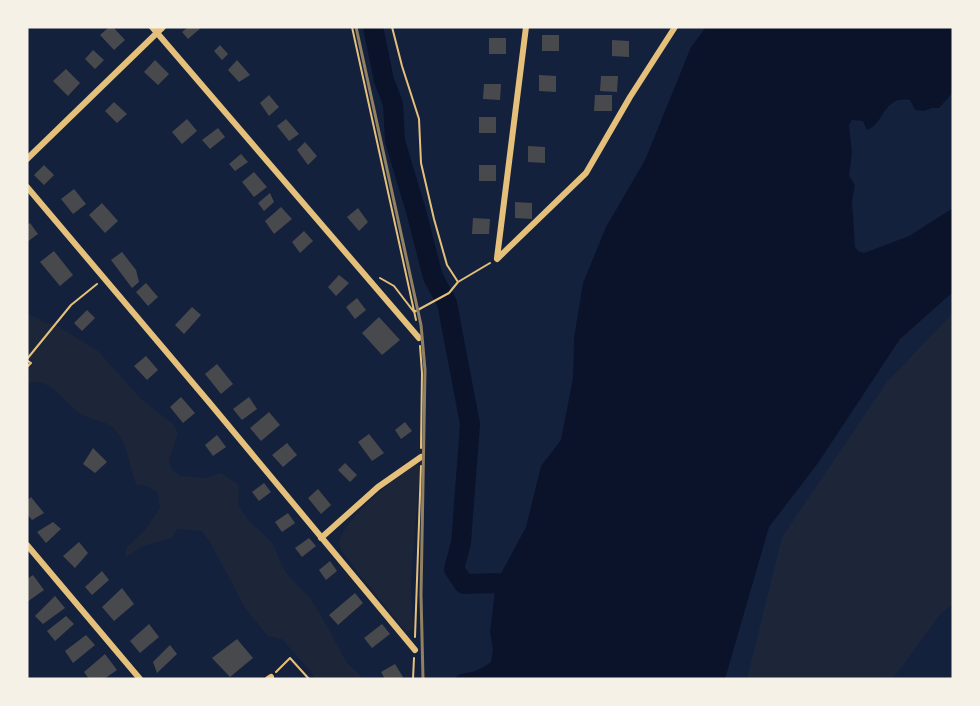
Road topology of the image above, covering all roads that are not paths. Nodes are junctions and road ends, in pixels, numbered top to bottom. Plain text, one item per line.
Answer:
1 (163, 27) edge
2 (526, 27) edge
3 (675, 27) edge
4 (154, 30) edge
5 (27, 159) edge
6 (27, 187) edge
7 (419, 338) road end
8 (421, 457) road end
9 (321, 538) junction
10 (27, 545) edge
11 (415, 650) road end
12 (140, 679) edge

1 - 4 street
2 - 3 street
4 - 5 street
4 - 7 street
6 - 9 street
8 - 9 street
9 - 11 street
10 - 12 street

